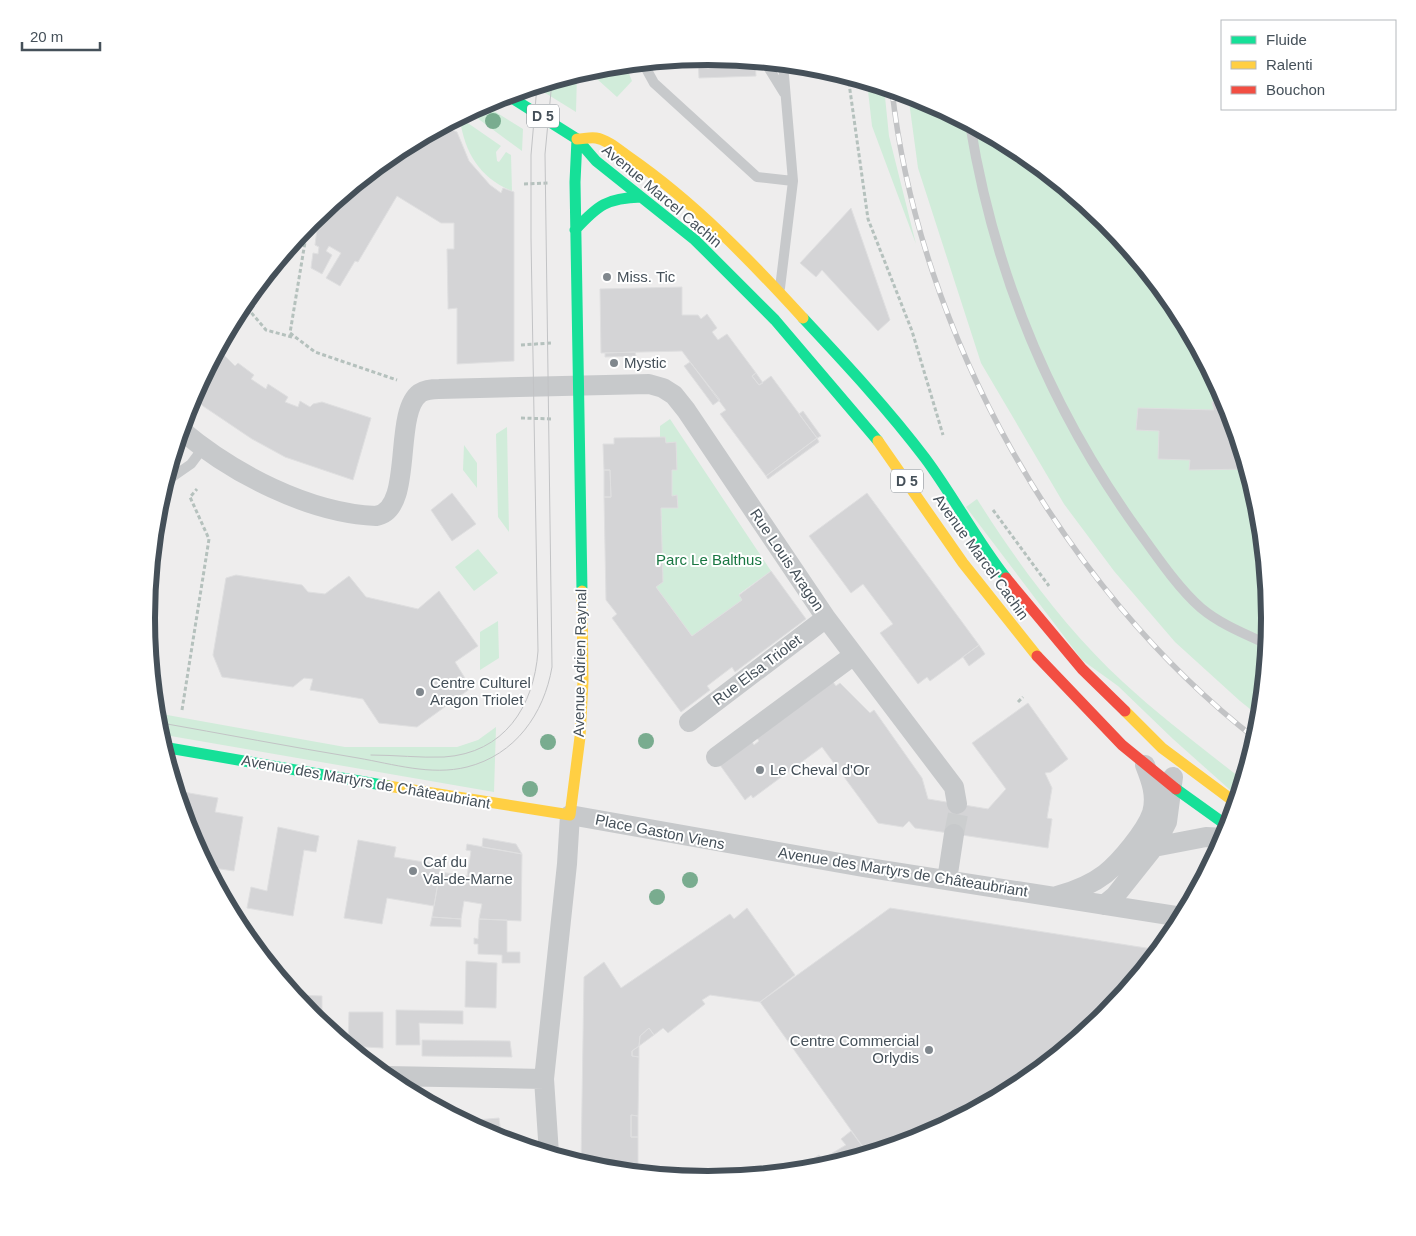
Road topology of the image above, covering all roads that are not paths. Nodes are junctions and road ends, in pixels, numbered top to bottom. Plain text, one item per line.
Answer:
1 (646, 69) edge
2 (770, 69) edge
3 (783, 71) edge
4 (784, 94) junction
5 (515, 100) edge
6 (971, 132) edge
7 (577, 139) junction
8 (793, 181) junction
9 (641, 197) junction
10 (575, 230) junction
11 (780, 292) junction
12 (578, 386) junction
13 (186, 434) edge
14 (203, 448) junction
15 (174, 476) edge
16 (826, 618) junction
17 (1260, 641) edge
18 (854, 655) junction
19 (689, 722) dead end
20 (171, 748) edge
21 (1170, 754) junction
22 (716, 757) dead end
23 (1145, 765) junction
24 (1173, 787) junction
25 (1231, 799) edge
26 (957, 804) tunnel mouth
27 (570, 814) junction
28 (1222, 822) edge
29 (954, 834) tunnel mouth
30 (1216, 838) edge
31 (1154, 847) junction
32 (751, 848) joint
33 (947, 880) junction
34 (1054, 896) junction
35 (1104, 905) junction
36 (1174, 916) edge
37 (399, 1076) edge
38 (544, 1079) junction
39 (549, 1147) edge

1 - 8 lane
2 - 4 lane
3 - 4 lane
4 - 8 lane
5 - 7 main road, Avenue Marcel Cachin / D 5
6 - 17 lane
7 - 9 main road, Avenue Marcel Cachin / D 5
7 - 10 main road, Avenue Adrien Raynal
7 - 11 main road, Avenue Marcel Cachin / D 5
8 - 11 lane
9 - 10 main road
9 - 23 main road, Avenue Marcel Cachin / D 5
10 - 12 main road, Avenue Adrien Raynal
11 - 21 main road, Avenue Marcel Cachin / D 5
12 - 14 street, Rue Louis Aragon
12 - 16 street, Rue Louis Aragon
12 - 27 main road, Avenue Adrien Raynal
13 - 14 street, Rue Louis Aragon
14 - 15 lane
16 - 18 street, Rue Louis Aragon
16 - 19 street, Rue Elsa Triolet
18 - 22 street
18 - 26 street, Rue Louis Aragon
20 - 27 main road, Avenue des Martyrs de Châteaubriant
21 - 24 street
21 - 25 main road, Avenue Marcel Cachin / D 5
23 - 24 main road, Avenue Marcel Cachin / D 5
23 - 34 street, Avenue des Martyrs de Châteaubriant
24 - 28 main road, Avenue Marcel Cachin / D 5
24 - 31 street
27 - 32 street, Place Gaston Viens
27 - 38 street, Avenue Adrien Raynal
29 - 33 street
30 - 31 street
31 - 35 street
32 - 33 street, Avenue des Martyrs de Châteaubriant
33 - 34 street, Avenue des Martyrs de Châteaubriant
34 - 35 street, Avenue des Martyrs de Châteaubriant
35 - 36 street, Avenue des Martyrs de Châteaubriant
37 - 38 street
38 - 39 street, Avenue Adrien Raynal

